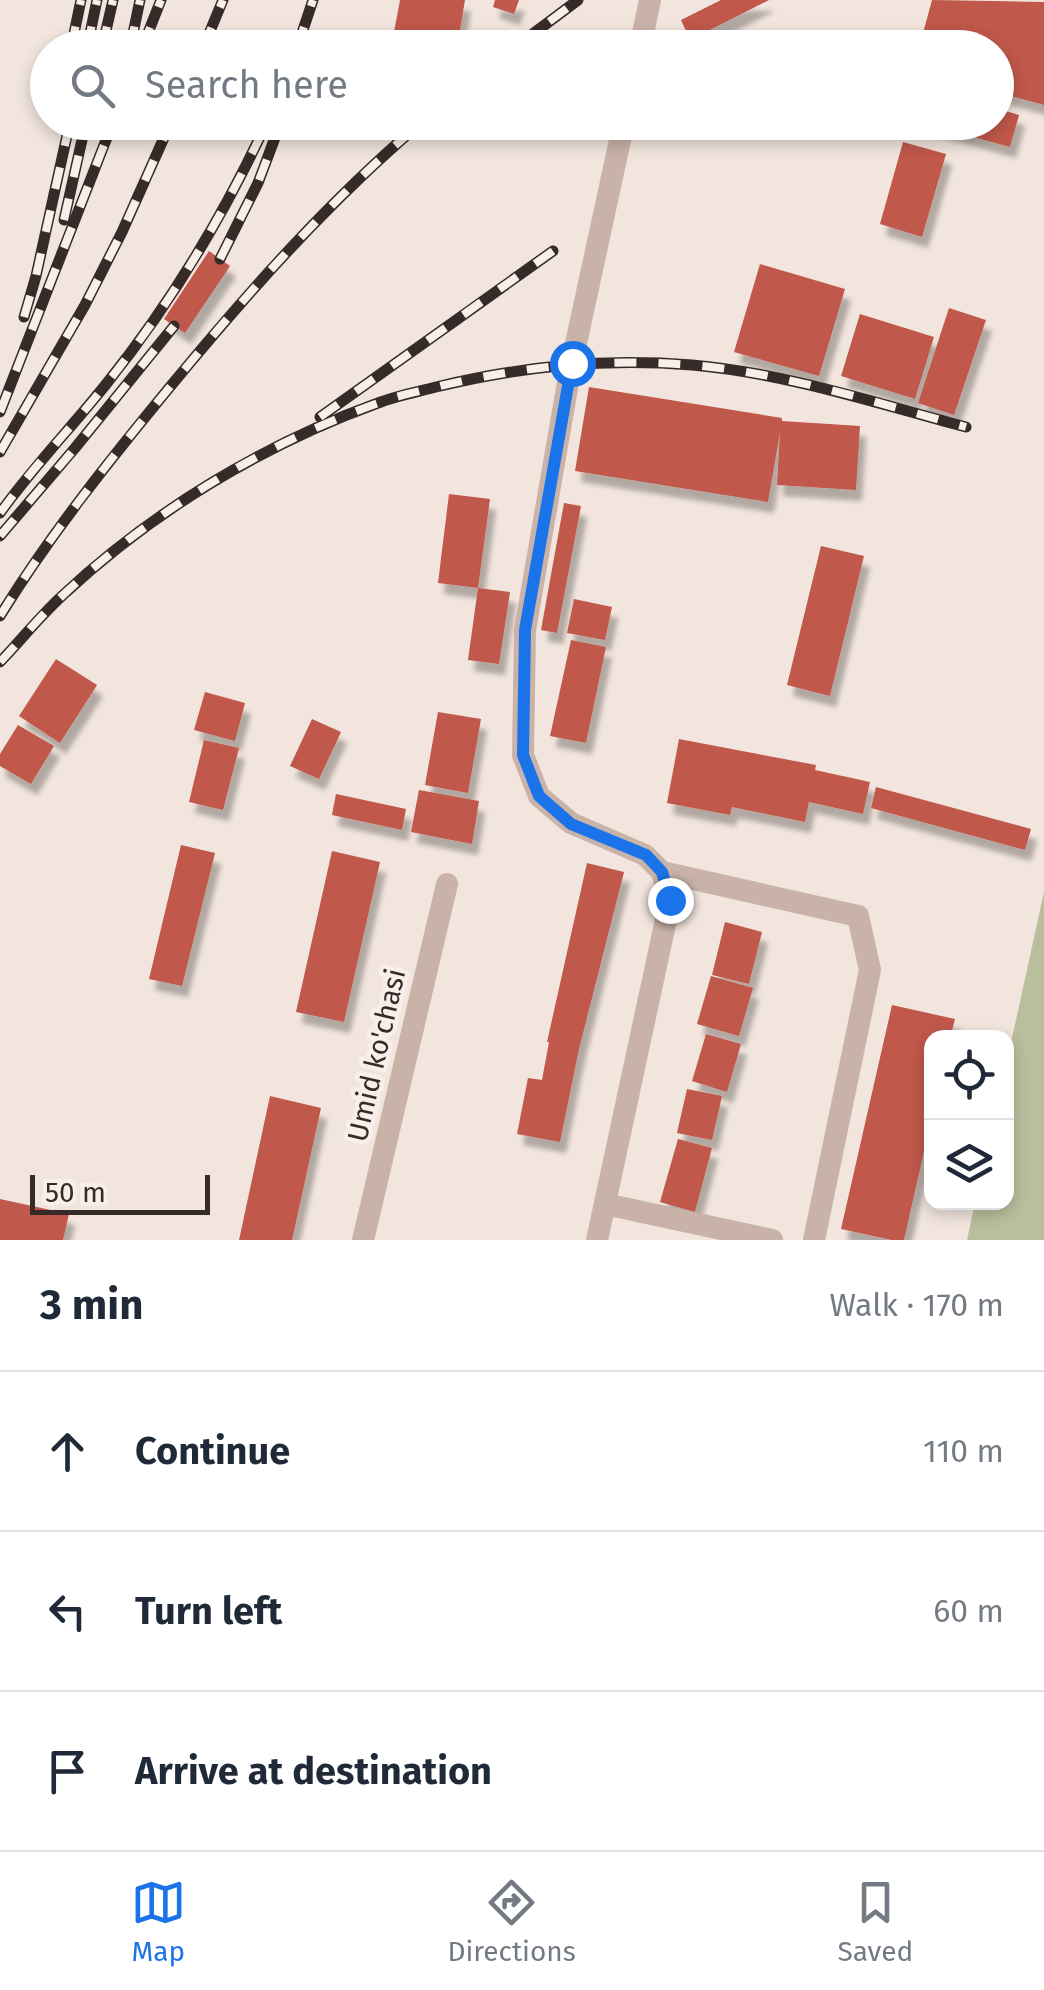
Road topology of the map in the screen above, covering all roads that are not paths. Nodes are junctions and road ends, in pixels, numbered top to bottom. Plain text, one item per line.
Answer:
1 (650, 0) edge
2 (644, 30) edge
3 (620, 140) edge
4 (662, 872) junction
5 (448, 884) dead end
6 (605, 1204) junction
7 (363, 1240) edge
8 (597, 1240) edge
9 (772, 1240) edge
10 (814, 1240) edge

1 - 2 street
3 - 4 street
4 - 6 street
4 - 10 street
5 - 7 street, Umid ko'chasi
6 - 8 street
6 - 9 street

